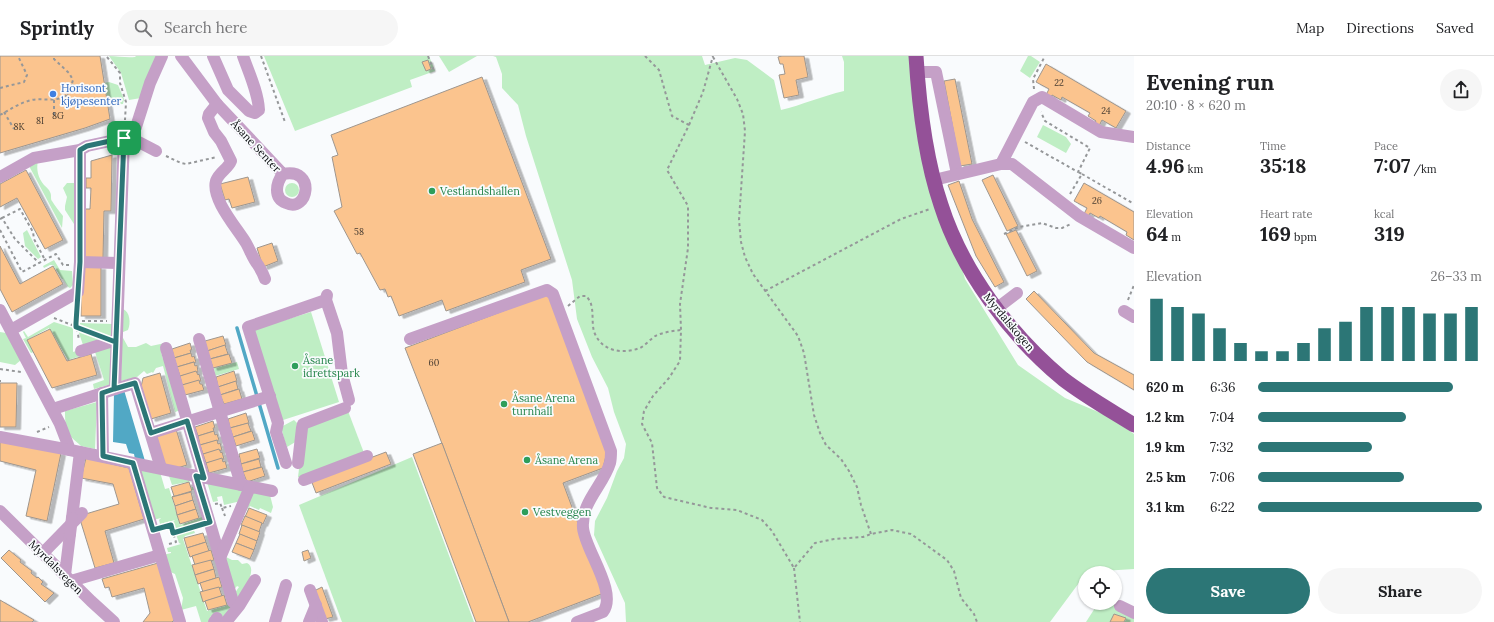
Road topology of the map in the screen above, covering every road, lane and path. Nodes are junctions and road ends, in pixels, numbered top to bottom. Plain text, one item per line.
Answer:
1 (18, 56) edge
2 (54, 56) edge
3 (162, 56) edge
4 (181, 56) edge
5 (213, 56) edge
6 (243, 56) edge
7 (261, 56) edge
8 (428, 56) edge
9 (645, 56) edge
10 (916, 56) edge
11 (1045, 56) edge
12 (107, 57) edge
13 (713, 57) edge
14 (434, 71) dead end
15 (917, 72) junction
16 (71, 84) junction
17 (0, 88) edge
18 (83, 88) dead end
19 (65, 95) junction
20 (54, 100) junction
21 (1036, 100) junction
22 (126, 102) dead end
23 (218, 104) junction
24 (78, 106) dead end
25 (4, 112) junction
26 (0, 115) edge
27 (54, 116) dead end
28 (285, 122) dead end
29 (690, 125) junction
30 (14, 129) dead end
31 (1015, 136) junction
32 (1134, 137) edge
33 (131, 139) junction
34 (80, 150) junction
35 (156, 151) joint
36 (226, 151) junction
37 (1001, 164) junction
38 (956, 169) dead end
39 (1078, 172) junction
40 (283, 174) dead end
41 (1082, 174) junction
42 (0, 177) edge
43 (934, 180) junction
44 (1064, 204) junction
45 (1134, 204) edge
46 (941, 206) junction
47 (1, 219) edge
48 (1062, 228) dead end
49 (0, 230) edge
50 (1004, 234) dead end
51 (1134, 248) edge
52 (45, 260) junction
53 (39, 263) junction
54 (118, 263) junction
55 (80, 264) junction
56 (265, 279) dead end
57 (1134, 285) edge
58 (765, 291) junction
59 (78, 292) junction
60 (1017, 293) dead end
61 (570, 306) dead end
62 (996, 309) junction
63 (0, 310) edge
64 (41, 313) junction
65 (1129, 314) edge
66 (76, 321) junction
67 (117, 321) junction
68 (76, 327) junction
69 (11, 330) junction
70 (681, 330) junction
71 (199, 339) dead end
72 (410, 339) dead end
73 (114, 340) junction
74 (166, 348) dead end
75 (81, 351) joint
76 (32, 369) junction
77 (0, 370) edge
78 (114, 389) junction
79 (102, 393) junction
80 (267, 398) junction
81 (53, 409) junction
82 (220, 412) junction
83 (187, 421) junction
84 (1134, 425) edge
85 (151, 433) junction
86 (0, 437) edge
87 (75, 451) junction
88 (103, 456) junction
89 (367, 456) dead end
90 (133, 463) junction
91 (161, 468) junction
92 (200, 477) junction
93 (304, 480) dead end
94 (246, 486) junction
95 (272, 491) dead end
96 (244, 503) junction
97 (212, 505) dead end
98 (0, 511) edge
99 (77, 515) junction
100 (210, 522) junction
101 (153, 530) junction
102 (871, 534) junction
103 (43, 553) junction
104 (160, 555) junction
105 (220, 558) junction
106 (794, 568) junction
107 (68, 578) junction
108 (255, 580) dead end
109 (286, 585) dead end
110 (310, 590) dead end
111 (233, 602) dead end
112 (316, 606) junction
113 (1122, 607) edge
114 (1134, 613) edge
115 (219, 621) edge
116 (114, 622) edge
117 (180, 622) edge
118 (276, 622) edge
119 (309, 622) edge
120 (322, 622) edge
121 (577, 622) edge
122 (800, 622) edge
123 (978, 622) edge

1 - 17 path
2 - 16 path
3 - 33 street
4 - 23 street, Åsane Senter
5 - 6 street
7 - 28 path
8 - 14 path
9 - 29 path
10 - 15 main road, Myrdalskogen
11 - 21 path
12 - 22 path
13 - 29 path
13 - 58 path
15 - 38 street
15 - 43 main road, Myrdalskogen
16 - 18 path
16 - 19 path
19 - 20 path
19 - 24 path
20 - 25 path
20 - 27 path
21 - 31 street
21 - 32 street
21 - 39 path
23 - 36 street
23 - 40 street, Åsane Senter
25 - 26 path
25 - 30 path
29 - 70 path
31 - 37 street
31 - 39 path
33 - 34 street
33 - 35 street
33 - 54 street
34 - 42 street
34 - 55 street
35 - 36 path
36 - 56 street
37 - 43 street
37 - 44 street
39 - 41 path
41 - 44 path
41 - 45 path
43 - 46 main road, Myrdalskogen
44 - 51 street
46 - 58 path
46 - 62 main road, Myrdalskogen
47 - 52 path
47 - 53 path
48 - 50 path
49 - 53 path
52 - 53 path
52 - 55 path
54 - 55 street
54 - 67 street
55 - 59 street
57 - 65 path
58 - 102 path
59 - 64 street
59 - 66 path
60 - 62 street
61 - 70 path
62 - 84 main road, Myrdalskogen
63 - 69 street
64 - 68 path
64 - 69 street
66 - 67 path
66 - 68 path
67 - 73 street
68 - 73 path
68 - 75 path
69 - 76 street
70 - 106 path
71 - 82 street
72 - 121 street
73 - 75 street
73 - 78 street
74 - 83 street
76 - 77 path
76 - 81 street
78 - 79 street
78 - 85 street
79 - 81 street
79 - 88 street
80 - 80 street
80 - 82 street
81 - 87 street
82 - 83 street
82 - 94 street
83 - 85 street
83 - 92 street
85 - 91 street
86 - 87 street
87 - 88 street
87 - 99 street
88 - 90 street
89 - 93 street
90 - 91 street
90 - 101 street
91 - 92 street
92 - 94 street
92 - 100 street
94 - 95 street
94 - 96 street
96 - 97 path
96 - 105 street
98 - 103 street, Myrdalsvegen
99 - 103 street
99 - 107 street, bridge
100 - 101 path
100 - 105 street
101 - 104 street
102 - 106 path
102 - 123 path
103 - 107 street, Myrdalsvegen
104 - 107 street
104 - 117 street
105 - 111 street
106 - 122 path
107 - 116 street, Myrdalsvegen
108 - 115 street
109 - 118 street
110 - 112 street
112 - 119 street
112 - 120 street
113 - 114 street

